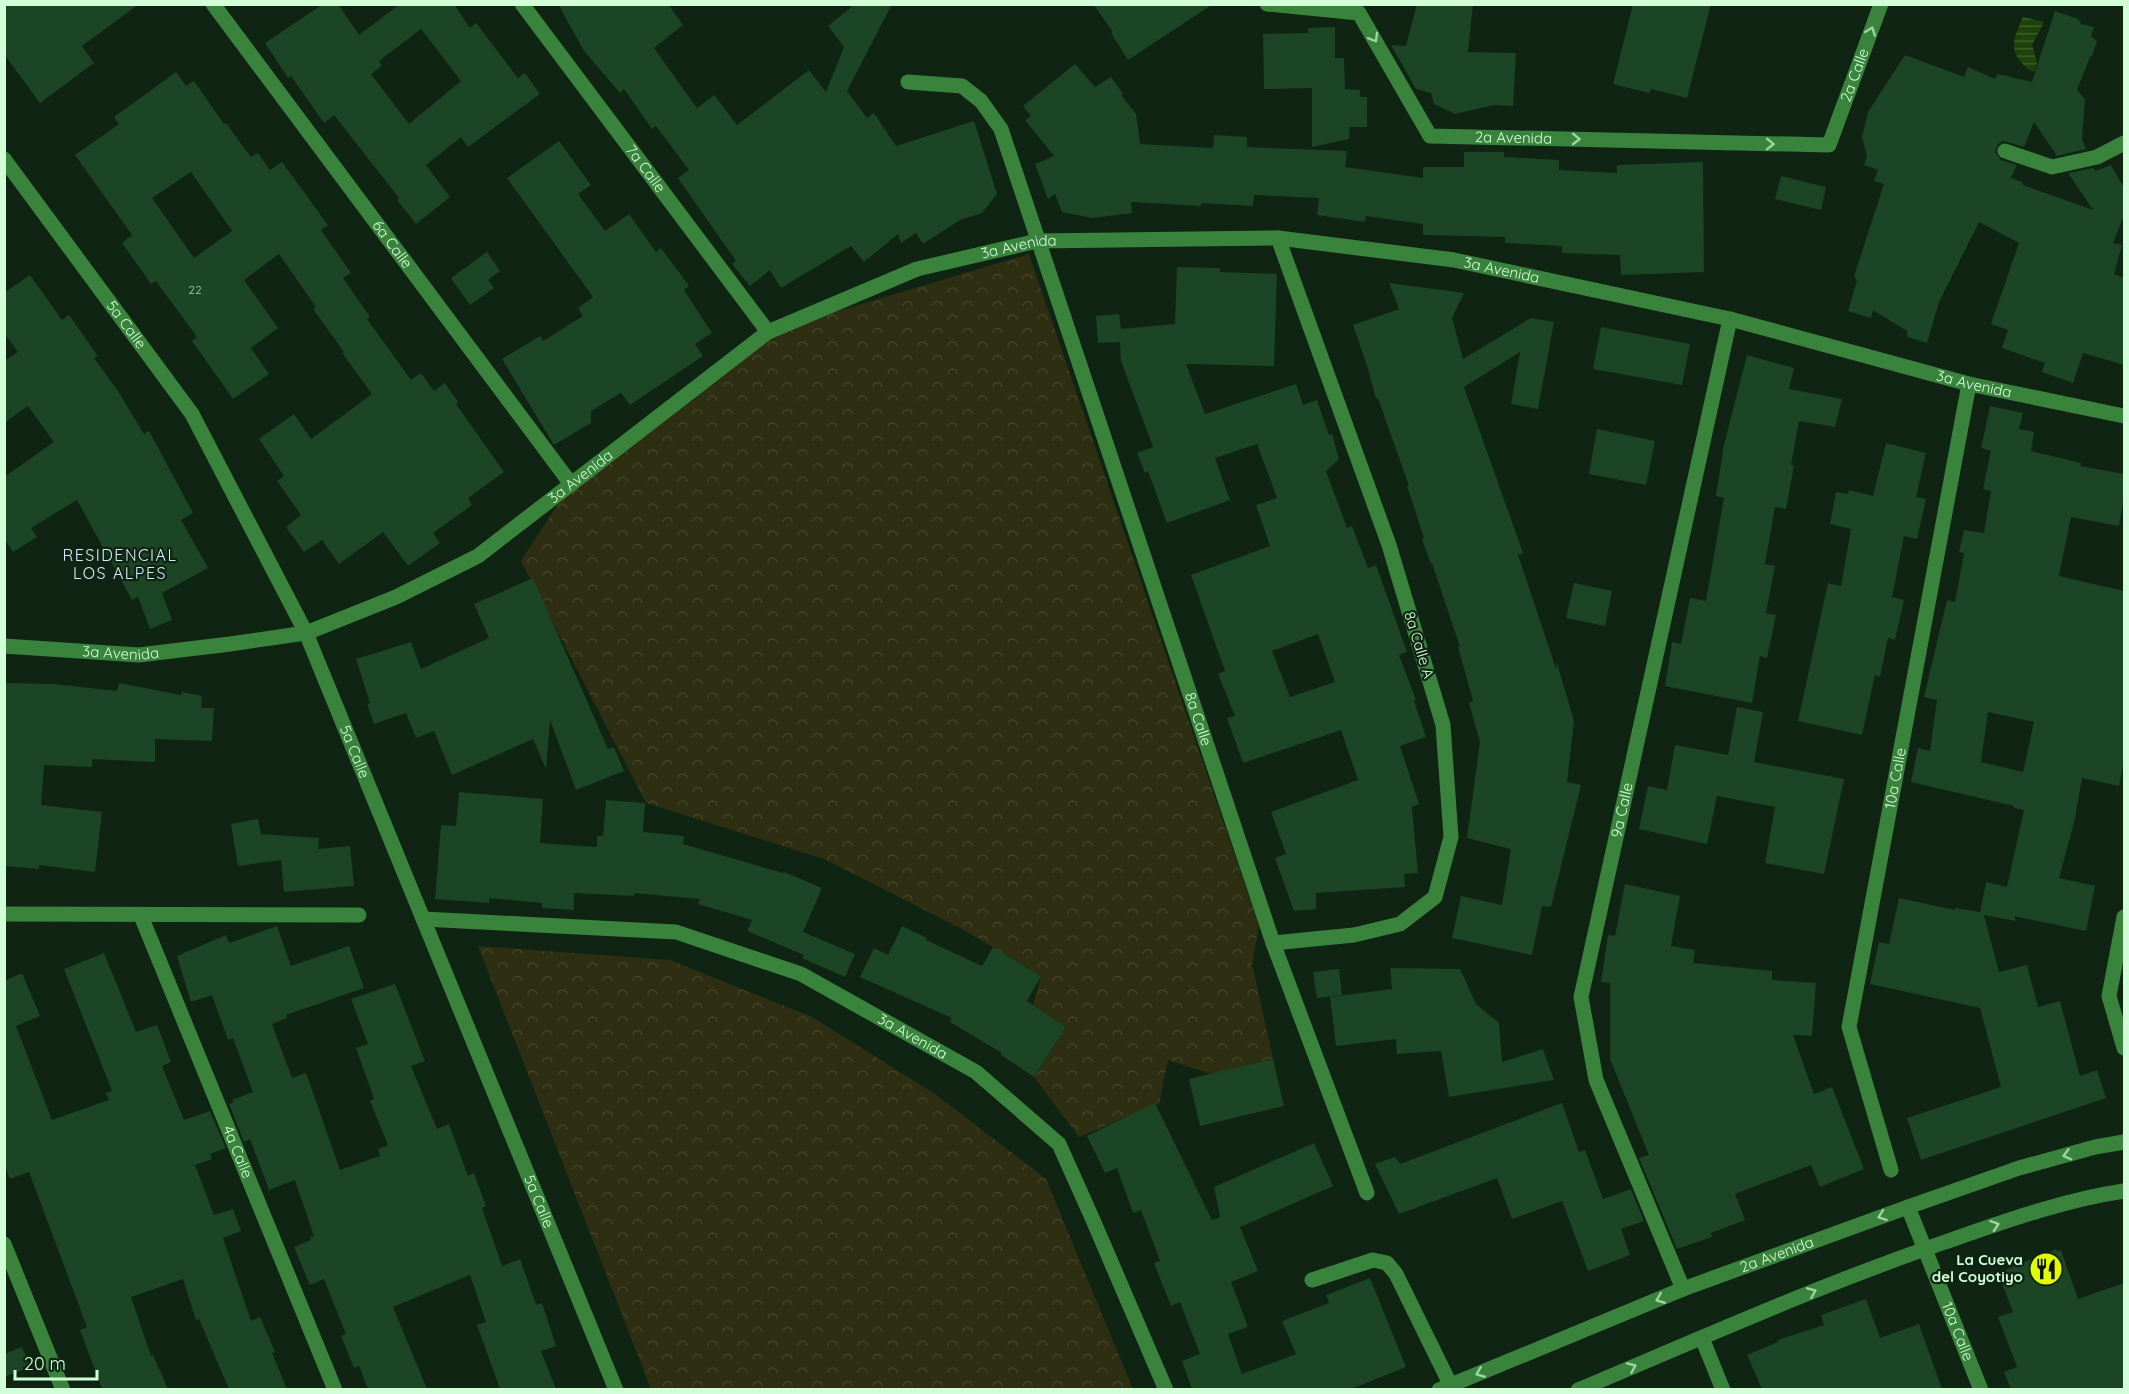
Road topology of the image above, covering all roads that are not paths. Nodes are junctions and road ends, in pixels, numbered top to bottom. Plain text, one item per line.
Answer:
1 (213, 4) edge
2 (522, 4) edge
3 (1267, 4) edge
4 (1881, 4) edge
5 (908, 82) dead end
6 (2124, 143) edge
7 (1830, 145) joint
8 (2005, 151) dead end
9 (4, 159) edge
10 (1278, 238) junction
11 (1037, 241) junction
12 (1730, 319) junction
13 (768, 332) junction
14 (1969, 384) junction
15 (2124, 416) edge
16 (571, 484) junction
17 (306, 633) junction
18 (5, 644) edge
19 (4, 914) edge
20 (359, 915) dead end
21 (141, 916) junction
22 (2124, 917) edge
23 (423, 919) junction
24 (1273, 943) junction
25 (2124, 1048) edge
26 (2124, 1142) edge
27 (1890, 1170) dead end
28 (2124, 1191) edge
29 (1367, 1193) dead end
30 (1908, 1207) junction
31 (4, 1244) edge
32 (1924, 1250) junction
33 (1312, 1280) dead end
34 (1683, 1289) junction
35 (1702, 1338) junction
36 (1448, 1388) edge
37 (63, 1389) edge
38 (334, 1389) edge
39 (616, 1389) edge
40 (1166, 1389) edge
41 (1578, 1389) edge
42 (1723, 1389) edge
43 (1981, 1389) edge

1 - 16 street, 6a Calle
2 - 13 street, 7a Calle
3 -> 7 street, 2a Avenida
7 -> 4 street, 2a Calle
5 - 11 street, 8a Calle
6 - 8 street
9 - 17 street, 5a Calle
10 - 11 street, 3a Avenida
10 - 12 street, 3a Avenida
10 - 24 street, 8a Calle A
11 - 13 street, 3a Avenida
11 - 24 street, 8a Calle
12 - 14 street, 3a Avenida
12 - 34 street, 9a Calle
13 - 16 street, 3a Avenida
14 - 15 street, 3a Avenida
14 - 27 street, 10a Calle
16 - 17 street, 3a Avenida
17 - 18 street, 3a Avenida
17 - 23 street, 5a Calle
19 - 21 street
20 - 21 street
21 - 38 street, 4a Calle
22 - 25 street
23 - 39 street, 5a Calle
23 - 40 street, 3a Avenida
24 - 29 street, 8a Calle
26 -> 30 street, 2a Avenida
32 -> 28 street
30 - 32 street, 10a Calle
30 -> 34 street, 2a Avenida
31 - 37 street
35 -> 32 street
32 - 43 street, 10a Calle
33 - 36 street
34 -> 36 street, 2a Avenida
41 -> 35 street
35 - 42 street

